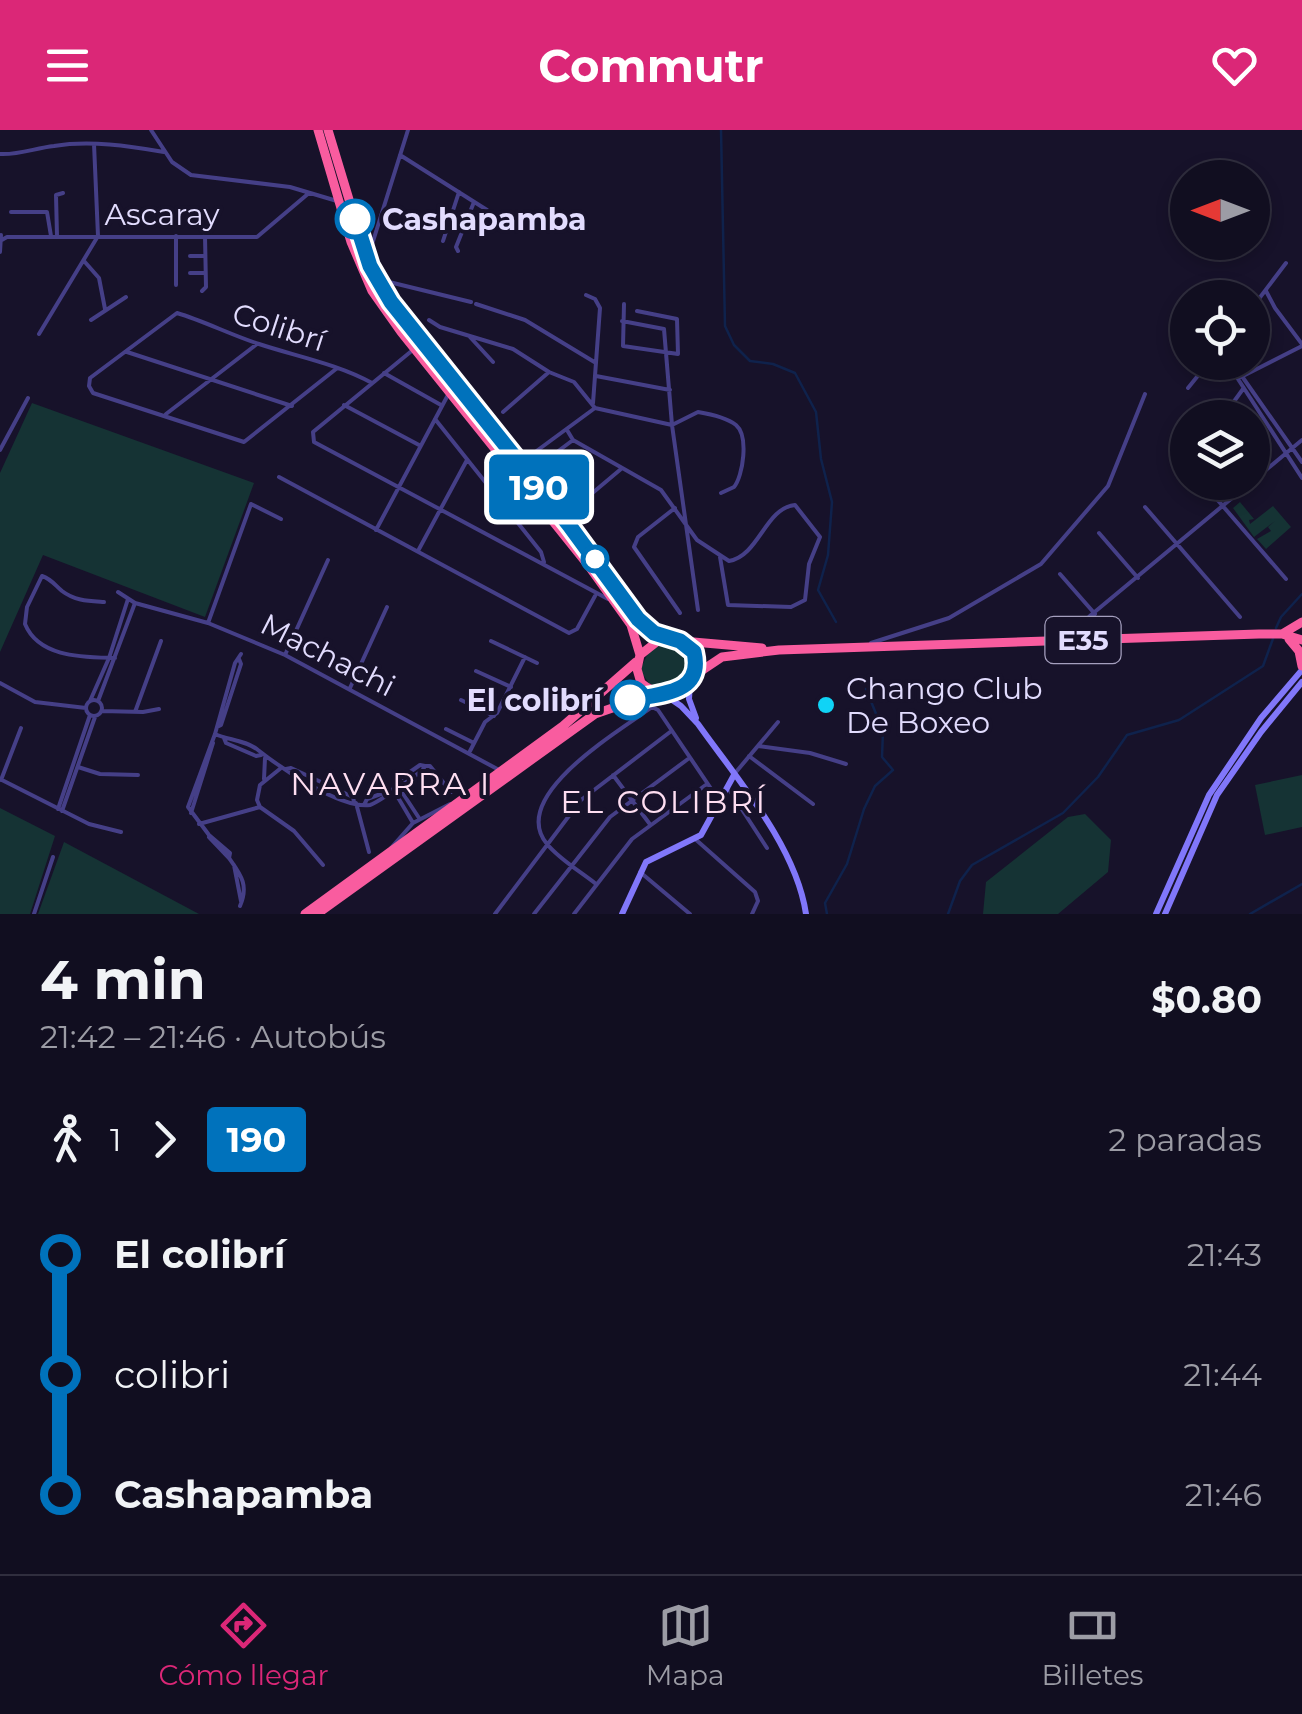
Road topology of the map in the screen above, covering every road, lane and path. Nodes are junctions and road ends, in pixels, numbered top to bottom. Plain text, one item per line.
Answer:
1 (318, 130) edge
2 (328, 130) edge
3 (408, 130) edge
4 (151, 132) edge
5 (94, 144) junction
6 (142, 148) junction
7 (164, 152) junction
8 (0, 154) edge
9 (400, 156) junction
10 (63, 192) dead end
11 (458, 192) junction
12 (309, 193) junction
13 (339, 202) junction
14 (474, 202) junction
15 (487, 210) dead end
16 (11, 212) dead end
17 (380, 222) junction
18 (401, 230) dead end
19 (54, 236) junction
20 (98, 236) junction
21 (176, 236) junction
22 (205, 236) junction
23 (2, 237) edge
24 (443, 241) dead end
25 (458, 250) dead end
26 (0, 252) edge
27 (190, 256) dead end
28 (205, 256) junction
29 (367, 259) junction
30 (83, 260) junction
31 (1286, 263) dead end
32 (190, 273) dead end
33 (206, 273) junction
34 (377, 279) junction
35 (176, 285) dead end
36 (1270, 285) edge
37 (202, 291) dead end
38 (586, 295) dead end
39 (126, 296) dead end
40 (1270, 299) edge
41 (624, 304) dead end
42 (105, 310) junction
43 (637, 310) dead end
44 (91, 320) dead end
45 (429, 320) dead end
46 (622, 322) junction
47 (39, 334) dead end
48 (470, 337) junction
49 (257, 344) junction
50 (1302, 345) edge
51 (414, 349) junction
52 (127, 352) junction
53 (667, 354) junction
54 (493, 362) dead end
55 (596, 362) junction
56 (1270, 362) edge
57 (336, 369) junction
58 (549, 372) junction
59 (384, 373) junction
60 (595, 376) junction
61 (210, 380) junction
62 (1194, 380) edge
63 (1240, 380) edge
64 (1243, 380) edge
65 (372, 383) junction
66 (1188, 388) dead end
67 (1244, 388) junction
68 (670, 390) junction
69 (450, 391) junction
70 (1146, 394) dead end
71 (28, 398) dead end
72 (1235, 400) edge
73 (344, 405) junction
74 (594, 405) junction
75 (292, 406) junction
76 (442, 406) junction
77 (503, 412) dead end
78 (164, 416) junction
79 (435, 419) junction
80 (485, 421) junction
81 (672, 424) junction
82 (567, 430) junction
83 (572, 440) junction
84 (1302, 440) edge
85 (419, 446) junction
86 (1292, 448) junction
87 (0, 450) edge
88 (1287, 454) junction
89 (467, 460) junction
90 (525, 460) junction
91 (1302, 462) edge
92 (622, 468) junction
93 (533, 470) junction
94 (279, 478) dead end
95 (1302, 478) edge
96 (398, 486) junction
97 (722, 493) dead end
98 (1218, 500) edge
99 (577, 506) dead end
100 (1224, 506) junction
101 (1146, 507) dead end
102 (674, 508) junction
103 (441, 509) junction
104 (281, 519) dead end
105 (564, 519) junction
106 (686, 526) junction
107 (376, 530) junction
108 (1098, 534) dead end
109 (1177, 545) junction
110 (418, 551) junction
111 (720, 557) junction
112 (328, 560) dead end
113 (544, 562) junction
114 (1060, 574) dead end
115 (1138, 578) junction
116 (1286, 579) dead end
117 (118, 592) dead end
118 (596, 595) junction
119 (128, 600) junction
120 (104, 602) dead end
121 (135, 603) junction
122 (616, 605) junction
123 (387, 607) dead end
124 (698, 610) dead end
125 (680, 612) dead end
126 (1095, 614) junction
127 (122, 615) junction
128 (130, 617) junction
129 (1240, 617) dead end
130 (208, 622) junction
131 (1302, 622) edge
132 (1282, 634) junction
133 (668, 639) junction
134 (161, 640) dead end
135 (1084, 640) junction
136 (1302, 640) edge
137 (491, 641) dead end
138 (680, 641) junction
139 (1066, 641) junction
140 (862, 647) junction
141 (779, 650) junction
142 (286, 655) junction
143 (240, 656) dead end
144 (525, 657) junction
145 (112, 658) junction
146 (639, 658) junction
147 (537, 663) dead end
148 (1302, 668) edge
149 (476, 671) dead end
150 (691, 679) junction
151 (1302, 682) edge
152 (0, 683) edge
153 (510, 687) junction
154 (350, 688) junction
155 (660, 694) junction
156 (461, 700) dead end
157 (90, 701) junction
158 (98, 701) junction
159 (86, 708) junction
160 (160, 709) dead end
161 (102, 711) junction
162 (135, 712) junction
163 (92, 716) junction
164 (494, 716) junction
165 (778, 722) dead end
166 (698, 724) junction
167 (21, 728) dead end
168 (446, 729) dead end
169 (672, 730) junction
170 (214, 734) junction
171 (474, 743) junction
172 (758, 746) junction
173 (469, 752) junction
174 (749, 756) junction
175 (263, 757) junction
176 (689, 758) junction
177 (846, 764) dead end
178 (76, 766) junction
179 (284, 768) junction
180 (500, 771) junction
181 (734, 774) junction
182 (613, 775) junction
183 (138, 776) dead end
184 (0, 779) edge
185 (264, 780) junction
186 (708, 784) junction
187 (728, 788) junction
188 (391, 790) junction
189 (453, 798) junction
190 (632, 799) junction
191 (355, 802) junction
192 (720, 802) junction
193 (813, 804) dead end
194 (260, 808) junction
195 (60, 810) junction
196 (420, 820) junction
197 (414, 823) junction
198 (199, 824) junction
199 (650, 825) junction
200 (121, 832) dead end
201 (694, 838) junction
202 (547, 845) junction
203 (766, 848) dead end
204 (390, 850) junction
205 (369, 852) dead end
206 (53, 857) dead end
207 (572, 864) junction
208 (323, 865) dead end
209 (640, 872) junction
210 (596, 884) junction
211 (241, 904) dead end
212 (497, 912) edge
213 (34, 914) edge
214 (304, 914) edge
215 (317, 914) edge
216 (504, 914) edge
217 (534, 914) edge
218 (574, 914) edge
219 (622, 914) edge
220 (690, 914) edge
221 (752, 914) edge
222 (806, 914) edge
223 (1156, 914) edge
224 (1164, 914) edge

1 - 13 highway
2 - 29 highway, E35
3 - 9 street
4 - 6 street
4 - 7 street
5 - 6 street
5 - 8 street
5 - 20 street
6 - 7 street
7 - 12 street
9 - 11 street
9 - 17 street
10 - 19 street
11 - 14 street
11 - 24 street
12 - 13 street
12 - 22 street, Ascaray
13 - 51 highway
14 - 15 street
14 - 25 street
16 - 19 street
17 - 18 street
17 - 29 street
19 - 20 street, Ascaray
19 - 23 street, Ascaray
20 - 21 street, Ascaray
20 - 30 street
21 - 22 street, Ascaray
21 - 35 street
22 - 28 street
23 - 26 street
27 - 28 street
28 - 33 street
29 - 34 highway, E35
30 - 42 street
30 - 47 street
31 - 36 street
32 - 33 street
33 - 37 street
34 - 55 street
34 - 80 highway, E35
38 - 55 street
39 - 42 street
40 - 50 street
41 - 46 street
42 - 44 street
43 - 53 street
45 - 48 street
46 - 53 street
46 - 53 street
48 - 54 street
48 - 58 street
49 - 52 street, Colibrí
49 - 57 street, Colibrí
49 - 61 street
50 - 56 street
51 - 59 street
51 - 69 highway
52 - 61 street
52 - 78 street
53 - 68 street
55 - 60 street
57 - 65 street, Colibrí
57 - 75 street
58 - 74 street
58 - 77 street
59 - 65 street
59 - 76 street
60 - 68 street
60 - 74 street
61 - 75 street
61 - 78 street
62 - 66 street
63 - 67 street
64 - 86 street
65 - 73 street
67 - 72 street
67 - 88 street
68 - 81 street
69 - 76 street
69 - 122 highway
70 - 140 street
71 - 87 street
73 - 85 street
73 - 96 street
74 - 81 street
74 - 82 street
75 - 78 street
76 - 79 street
79 - 85 street
79 - 89 street
80 - 90 street
80 - 105 highway, E35
81 - 97 street
81 - 106 street
82 - 83 street
82 - 90 street
83 - 92 street
83 - 93 street
84 - 86 street
85 - 96 street
86 - 88 street
86 - 91 street
88 - 95 street
88 - 100 street
89 - 103 street
89 - 113 street
90 - 93 street
92 - 99 street
92 - 102 street
93 - 105 street
94 - 107 street
96 - 103 street
96 - 107 street
98 - 100 street
100 - 109 street
100 - 116 street
101 - 109 street
102 - 106 street
102 - 125 street
103 - 110 street
103 - 113 street
104 - 130 street
105 - 133 highway, E35
106 - 111 street
106 - 124 street
107 - 110 street
108 - 115 street
109 - 115 street
109 - 129 street
110 - 118 street
111 - 111 street
112 - 142 street
113 - 118 street
114 - 126 street
115 - 126 street
117 - 119 street, Machachi
118 - 122 street
119 - 121 street, Machachi
119 - 127 street
120 - 145 street
121 - 128 street
121 - 130 street, Machachi
122 - 146 highway
123 - 154 street
126 - 135 street
126 - 139 street
127 - 128 street
127 - 145 street
128 - 145 street
130 - 142 street, Machachi
131 - 132 highway
132 - 135 highway, E35
132 - 136 highway, E35
132 - 148 highway
133 - 138 highway, E35
133 - 146 highway
134 - 162 street
135 - 139 highway, E35
137 - 144 street
138 - 141 highway, E35
138 - 150 highway
139 - 140 highway, E35
140 - 141 highway, E35
141 - 150 highway, E35
142 - 154 street, Machachi
143 - 170 street
144 - 147 street
144 - 153 street
145 - 157 street
145 - 158 street
146 - 155 highway
146 - 180 highway
148 - 223 main road
149 - 153 street
150 - 155 highway, E35
150 - 166 main road
151 - 224 main road
152 - 159 street
153 - 164 street
154 - 173 street, Machachi
155 - 166 main road
155 - 215 highway
156 - 164 street
157 - 158 street
157 - 159 street
158 - 161 street
159 - 163 street
160 - 162 street
161 - 162 street
161 - 163 street
163 - 178 street
164 - 171 street
165 - 172 street
166 - 181 main road
167 - 184 street
168 - 171 street
169 - 176 street
169 - 182 street
169 - 202 street
170 - 175 street
170 - 198 street
171 - 173 street
172 - 174 street
172 - 177 street
173 - 180 street, Machachi
174 - 181 street
174 - 193 street
175 - 179 street
175 - 185 street
176 - 186 street
176 - 190 street
178 - 183 street
178 - 195 street
179 - 185 street
179 - 191 street
180 - 189 highway
181 - 187 main road
181 - 222 main road
182 - 190 street
182 - 202 street
184 - 195 street
185 - 194 street
186 - 192 street
186 - 199 street
187 - 192 main road
187 - 203 street
188 - 189 street
188 - 191 street
188 - 196 street
188 - 197 street
189 - 196 street
189 - 204 highway
190 - 199 street
190 - 207 street
191 - 205 street
192 - 201 main road
194 - 198 street
194 - 208 street
195 - 200 street
196 - 197 street
197 - 204 street
198 - 211 street
199 - 210 street
201 - 209 main road
201 - 221 street
202 - 207 street
202 - 212 street
204 - 214 highway
206 - 213 street
207 - 210 street
207 - 217 street
209 - 219 main road
209 - 220 street
210 - 218 street
212 - 216 street

